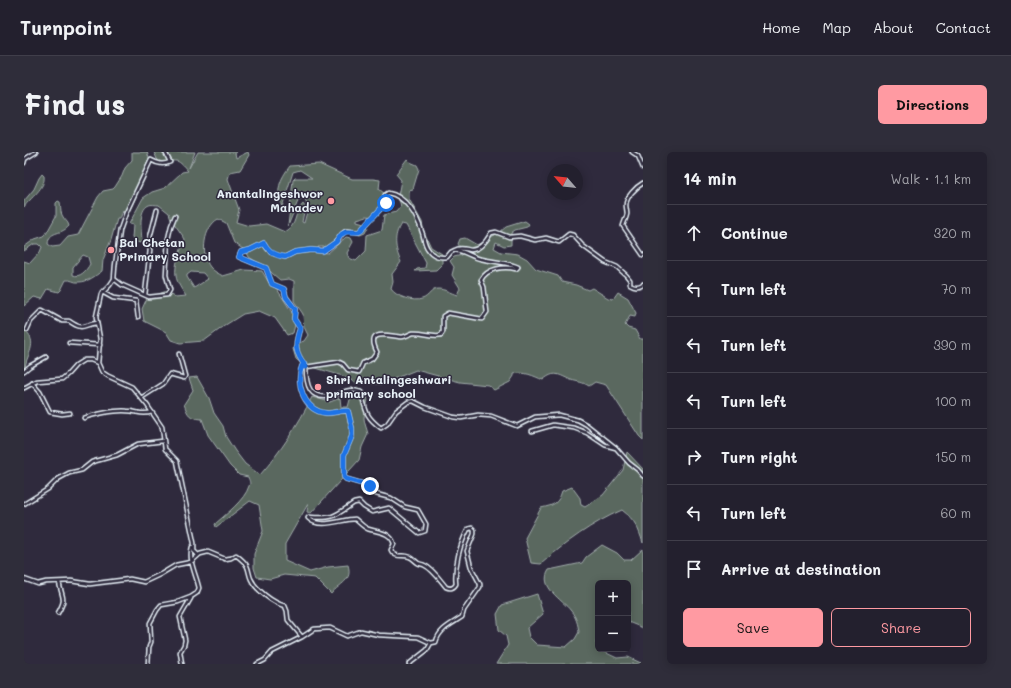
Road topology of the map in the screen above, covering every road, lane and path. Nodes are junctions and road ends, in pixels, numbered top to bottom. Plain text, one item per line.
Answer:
1 (36, 152) edge
2 (165, 152) edge
3 (632, 152) edge
4 (24, 163) edge
5 (643, 168) edge
6 (643, 183) edge
7 (157, 210) dead end
8 (175, 216) dead end
9 (454, 250) junction
10 (643, 255) edge
11 (114, 279) junction
12 (643, 284) edge
13 (102, 292) junction
14 (145, 294) junction
15 (138, 317) dead end
16 (97, 323) junction
17 (27, 330) dead end
18 (69, 343) dead end
19 (100, 345) junction
20 (179, 354) dead end
21 (46, 358) dead end
22 (98, 363) junction
23 (306, 367) junction
24 (24, 371) edge
25 (32, 383) junction
26 (24, 388) edge
27 (141, 398) junction
28 (152, 412) junction
29 (70, 413) dead end
30 (84, 418) dead end
31 (532, 431) dead end
32 (163, 441) junction
33 (616, 448) junction
34 (643, 476) edge
35 (24, 504) edge
36 (194, 543) junction
37 (200, 554) junction
38 (191, 562) junction
39 (24, 579) edge
40 (59, 582) junction
41 (191, 597) junction
42 (58, 613) dead end
43 (302, 637) junction
44 (431, 643) junction
45 (148, 664) edge
46 (182, 664) edge
47 (257, 664) edge
48 (409, 664) edge

1 - 4 street
2 - 11 street
3 - 5 street
6 - 10 street
7 - 14 street
8 - 14 street
9 - 12 street
9 - 23 street
9 - 23 street
11 - 13 street
11 - 14 street
13 - 15 street
13 - 16 street
16 - 17 street
16 - 19 street
18 - 19 street
19 - 22 street
20 - 27 street
21 - 24 street
22 - 25 street
22 - 27 street
23 - 33 street
23 - 44 street
25 - 26 street
25 - 29 street
27 - 28 street
28 - 30 street
28 - 32 street
31 - 33 street
32 - 35 street
32 - 36 street
33 - 34 street
36 - 37 street
36 - 38 street
37 - 38 street
37 - 43 street
38 - 40 street
38 - 41 street
39 - 40 street
40 - 42 street
41 - 45 street
41 - 46 street
43 - 44 street
43 - 47 street
44 - 48 street

